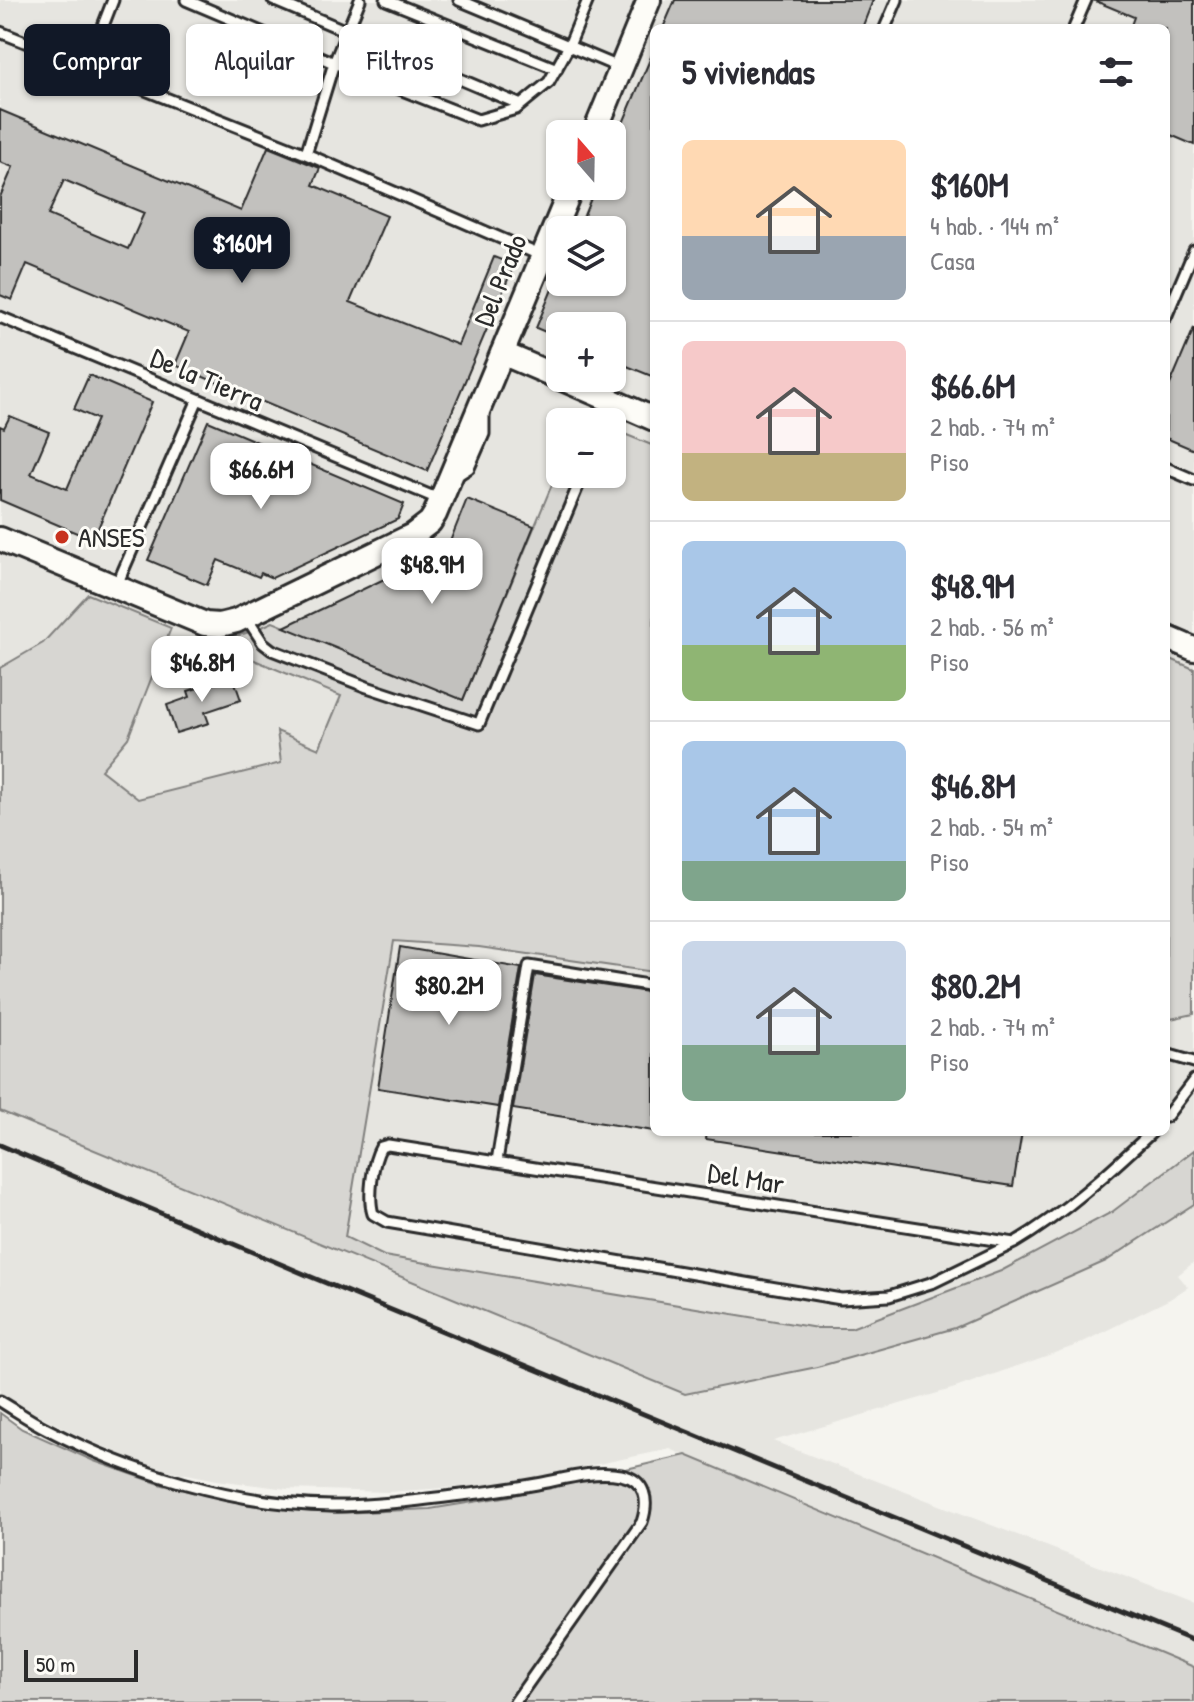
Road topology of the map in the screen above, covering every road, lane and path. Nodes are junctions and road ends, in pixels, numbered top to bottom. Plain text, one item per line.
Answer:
1 (113, 0) edge
2 (186, 0) edge
3 (273, 0) edge
4 (360, 0) edge
5 (386, 0) edge
6 (459, 0) edge
7 (588, 0) edge
8 (649, 0) edge
9 (897, 0) edge
10 (1086, 0) edge
11 (104, 24) edge
12 (350, 24) edge
13 (887, 24) edge
14 (1076, 24) edge
15 (339, 29) edge
16 (0, 32) edge
17 (569, 46) junction
18 (339, 50) edge
19 (334, 63) junction
20 (621, 68) junction
21 (557, 69) junction
22 (462, 80) edge
23 (521, 105) junction
24 (600, 120) edge
25 (306, 154) junction
26 (566, 200) edge
27 (1194, 251) edge
28 (542, 256) junction
29 (1170, 308) edge
30 (0, 317) edge
31 (502, 353) junction
32 (546, 372) edge
33 (580, 392) edge
34 (198, 399) junction
35 (603, 408) edge
36 (626, 415) edge
37 (650, 418) edge
38 (1170, 470) edge
39 (1194, 480) edge
40 (577, 488) edge
41 (445, 491) junction
42 (0, 539) edge
43 (116, 587) junction
44 (246, 617) junction
45 (1170, 639) edge
46 (1194, 649) edge
47 (650, 985) edge
48 (1170, 1055) edge
49 (1194, 1062) edge
50 (1194, 1080) edge
51 (1170, 1112) edge
52 (1148, 1136) edge
53 (497, 1161) junction
54 (1014, 1243) junction
55 (0, 1401) edge
56 (515, 1702) edge

1 - 11 lane
2 - 19 lane
3 - 15 lane
4 - 12 lane
5 - 21 lane
6 - 17 lane
7 - 17 lane
8 - 20 street
9 - 13 lane
10 - 14 lane
16 - 25 lane
17 - 20 lane
17 - 21 lane
18 - 19 lane
19 - 23 lane
19 - 25 lane
20 - 24 street
21 - 23 lane
22 - 23 lane
25 - 28 lane
26 - 28 street, Del Prado
27 - 29 lane
28 - 31 street, Del Prado
30 - 34 lane, De la Tierra
31 - 32 street
31 - 41 street, Del Prado
33 - 35 street
34 - 41 lane, De la Tierra
34 - 43 lane
36 - 37 street
38 - 39 lane
40 - 44 lane
41 - 44 street, Del Prado
42 - 43 street, Del Prado
43 - 44 street, Del Prado
45 - 46 street
47 - 53 lane
48 - 49 lane
50 - 51 lane
52 - 54 lane
53 - 54 lane, Del Mar
53 - 54 lane, Del Mar
55 - 56 lane

